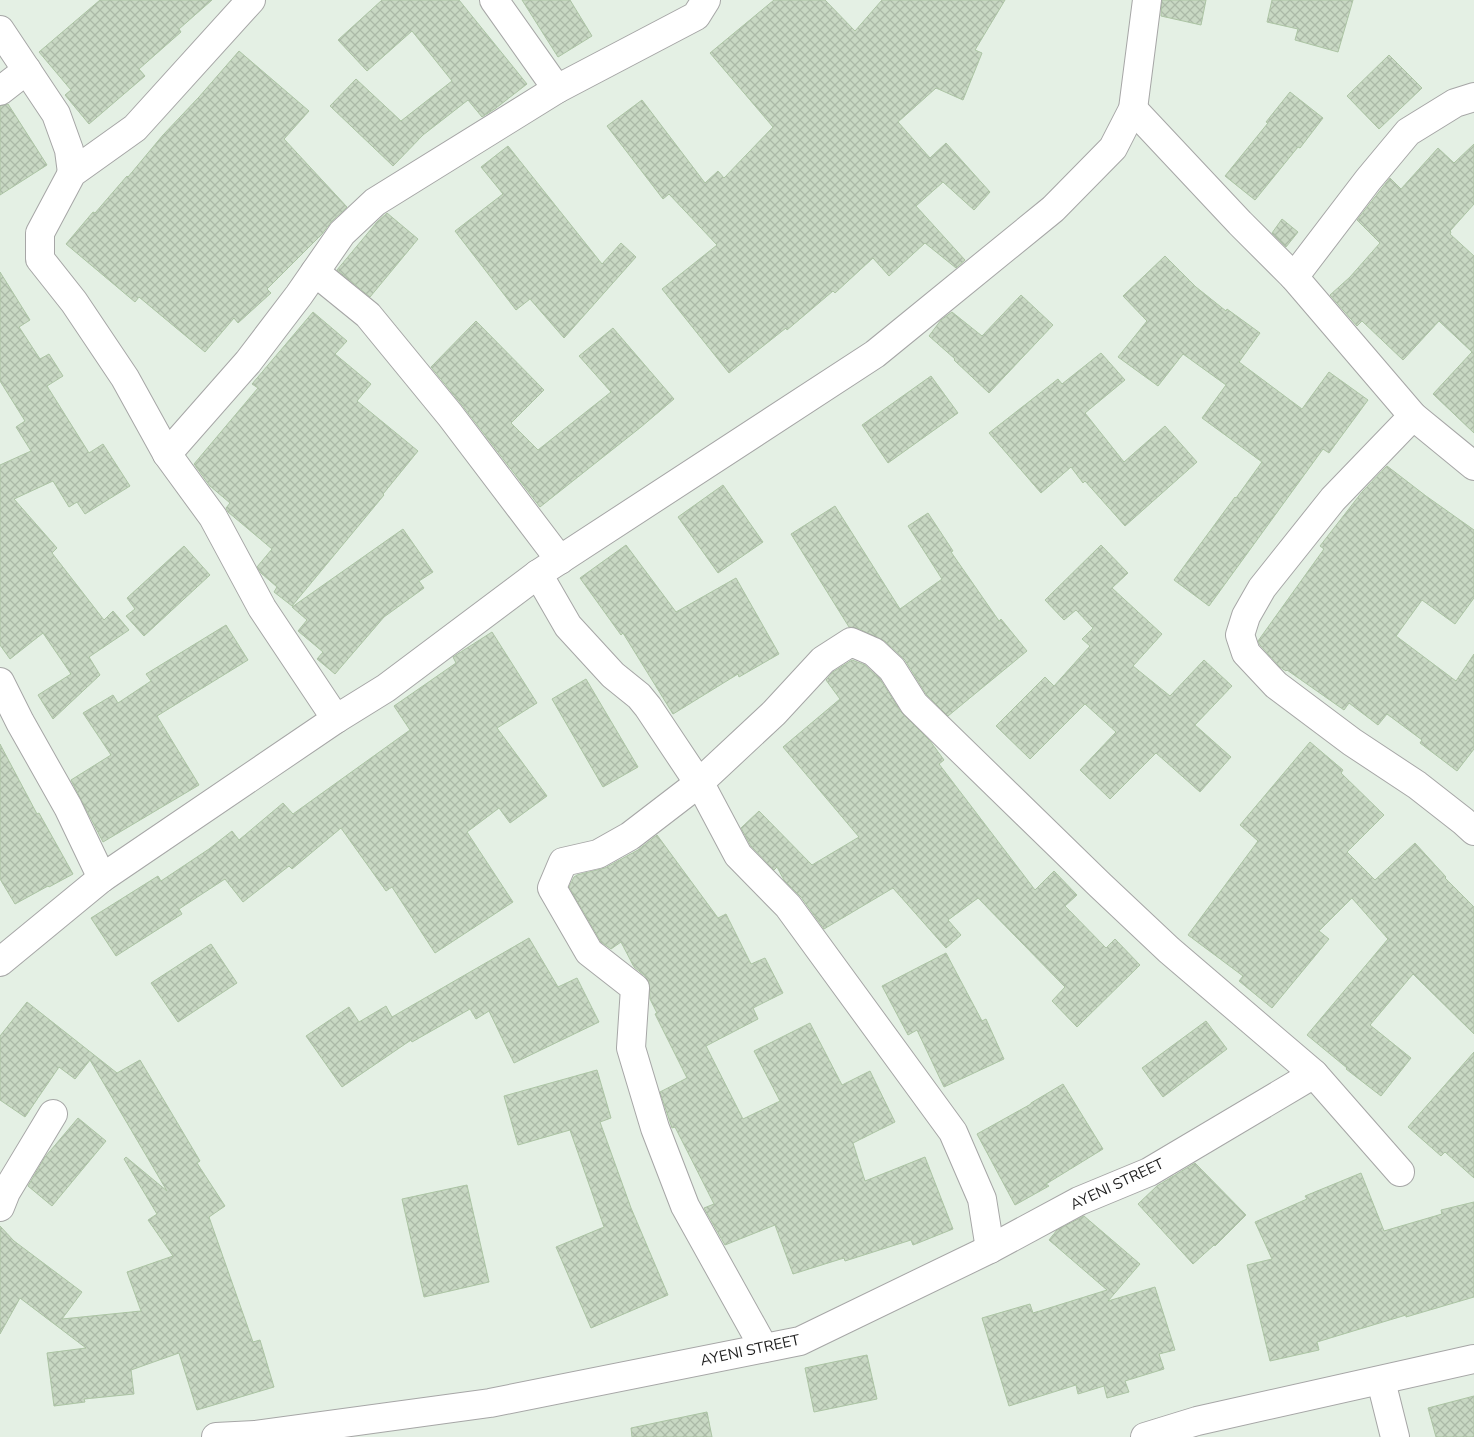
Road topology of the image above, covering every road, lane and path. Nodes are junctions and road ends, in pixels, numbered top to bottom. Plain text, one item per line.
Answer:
1 (251, 0) edge
2 (494, 0) edge
3 (706, 0) edge
4 (1147, 0) edge
5 (0, 30) edge
6 (27, 70) junction
7 (557, 89) junction
8 (0, 91) edge
9 (1474, 97) edge
10 (1133, 109) junction
11 (72, 173) junction
12 (315, 272) junction
13 (1294, 277) junction
14 (1413, 416) junction
15 (167, 454) junction
16 (1474, 466) edge
17 (549, 567) junction
18 (0, 682) edge
19 (336, 719) junction
20 (699, 783) junction
21 (1474, 831) edge
22 (102, 878) junction
23 (0, 962) edge
24 (1314, 1074) junction
25 (53, 1114) dead end
26 (1400, 1172) dead end
27 (0, 1207) edge
28 (990, 1249) junction
29 (764, 1348) junction
30 (1474, 1359) edge
31 (1382, 1381) junction
32 (216, 1437) edge
33 (1145, 1437) edge
34 (1395, 1437) edge

1 - 11 street
2 - 7 street
3 - 7 street
4 - 10 street
5 - 6 street
6 - 8 street
6 - 11 street
7 - 12 street
9 - 13 street
10 - 13 street
10 - 17 street
11 - 15 street
12 - 15 street
12 - 17 street
13 - 14 street
14 - 16 street
14 - 21 street
15 - 19 street
17 - 19 street
17 - 20 street
18 - 22 street
19 - 22 street
20 - 24 street
20 - 28 street
20 - 29 street
22 - 23 street
24 - 26 street
24 - 28 street, AYENI STREET
25 - 27 street
28 - 29 street, AYENI STREET
29 - 32 street, AYENI STREET
30 - 31 street
31 - 33 street
31 - 34 street

